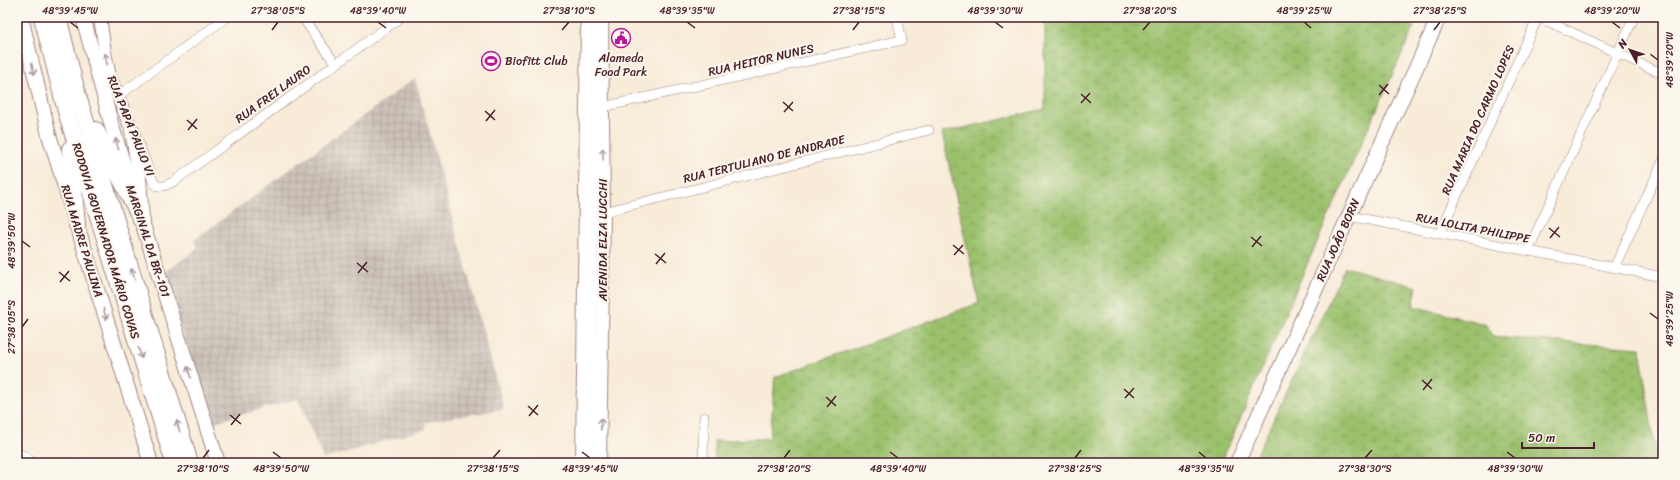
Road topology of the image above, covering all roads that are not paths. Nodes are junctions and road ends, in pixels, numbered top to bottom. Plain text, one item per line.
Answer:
1 (21, 17) edge
2 (42, 17) edge
3 (58, 17) edge
4 (83, 17) edge
5 (100, 17) edge
6 (227, 17) edge
7 (302, 17) edge
8 (401, 17) edge
9 (587, 17) edge
10 (595, 17) edge
11 (602, 17) edge
12 (897, 17) edge
13 (1439, 17) edge
14 (1538, 17) edge
15 (1634, 17) edge
16 (22, 50) edge
17 (1618, 53) junction
18 (335, 64) junction
19 (1663, 74) edge
20 (78, 96) junction
21 (118, 96) junction
22 (603, 107) junction
23 (67, 115) junction
24 (930, 130) dead end
25 (132, 131) junction
26 (1663, 161) edge
27 (157, 186) joint
28 (604, 212) junction
29 (1349, 216) junction
30 (142, 221) junction
31 (77, 225) junction
32 (1440, 233) junction
33 (1528, 251) junction
34 (1614, 268) junction
35 (1663, 277) edge
36 (593, 344) junction
37 (704, 417) dead end
38 (17, 454) edge
39 (34, 463) edge
40 (151, 463) edge
41 (174, 463) edge
42 (190, 463) edge
43 (218, 463) edge
44 (582, 463) edge
45 (591, 463) edge
46 (600, 463) edge
47 (703, 463) edge
48 (1237, 463) edge

1 - 16 main road, RUA MADRE PAULINA
2 - 23 highway, RODOVIA GOVERNADOR MÁRIO COVAS
3 - 20 highway, RODOVIA GOVERNADOR MÁRIO COVAS
30 -> 4 main road, MARGINAL DA BR-101
21 -> 5 main road, RUA PAPA PAULO VI
6 - 21 street
7 - 18 street
8 - 18 street, RUA FREI LAURO
9 - 36 main road, AVENIDA ELZA LUCCHI
10 - 36 street
11 - 22 main road, AVENIDA ELZA LUCCHI
12 - 22 street, RUA HEITOR NUNES
13 - 29 main road, RUA JOÃO BORN
14 - 17 street
14 - 32 street, RUA MARIA DO CARMO LOPES
15 - 17 street
16 -> 31 main road, RUA MADRE PAULINA
17 - 19 street
17 - 33 street
18 - 27 street, RUA FREI LAURO
20 - 30 highway
42 -> 20 highway, RODOVIA GOVERNADOR MÁRIO COVAS
21 - 25 main road, RUA PAPA PAULO VI
28 -> 22 main road, AVENIDA ELZA LUCCHI
23 - 31 highway
23 -> 41 highway, RODOVIA GOVERNADOR MÁRIO COVAS
24 - 28 street, RUA TERTULIANO DE ANDRADE
25 - 27 street, RUA PAPA PAULO VI
25 - 30 main road
26 - 34 street
28 - 36 main road, AVENIDA ELZA LUCCHI
29 - 32 street, RUA LOLITA PHILIPPE
29 - 48 main road, RUA JOÃO BORN
43 -> 30 main road, MARGINAL DA BR-101
31 -> 40 main road, RUA MADRE PAULINA
32 - 33 street, RUA LOLITA PHILIPPE
33 - 34 street, RUA LOLITA PHILIPPE
34 - 35 street, RUA LOLITA PHILIPPE
36 - 44 main road, AVENIDA ELZA LUCCHI
36 - 45 street
46 -> 36 main road, AVENIDA ELZA LUCCHI
37 - 47 street
38 - 39 street

